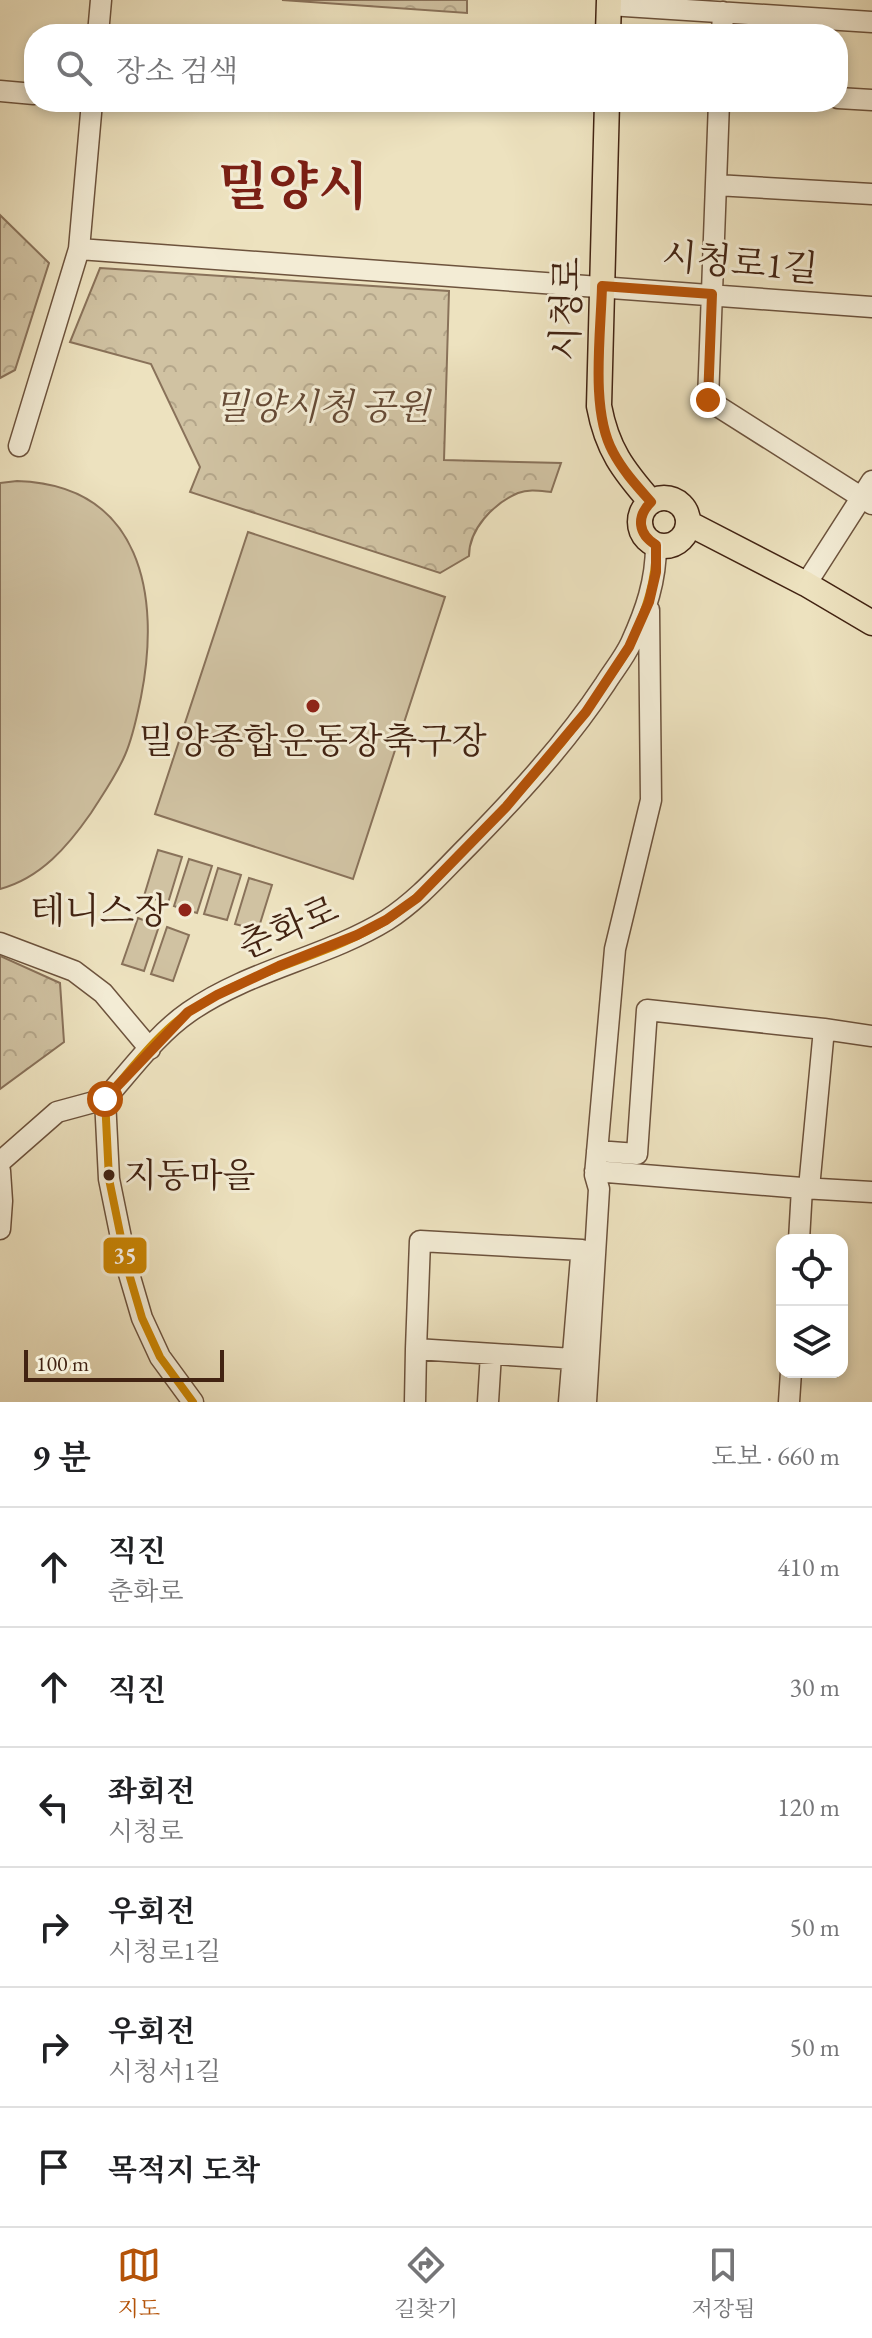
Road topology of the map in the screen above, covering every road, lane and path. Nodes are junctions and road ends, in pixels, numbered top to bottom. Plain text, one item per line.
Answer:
1 (101, 0) edge
2 (609, 2) edge
3 (723, 12) junction
4 (872, 22) edge
5 (99, 24) edge
6 (608, 24) edge
7 (722, 24) edge
8 (0, 91) edge
9 (24, 93) edge
10 (848, 99) edge
11 (872, 100) edge
12 (91, 112) edge
13 (607, 112) edge
14 (719, 112) edge
15 (716, 185) junction
16 (872, 194) edge
17 (79, 249) junction
18 (602, 286) junction
19 (712, 294) junction
20 (872, 307) edge
21 (19, 446) dead end
22 (869, 494) edge
23 (651, 502) junction
24 (688, 523) junction
25 (656, 545) junction
26 (806, 584) junction
27 (649, 602) junction
28 (872, 623) edge
29 (0, 943) edge
30 (824, 1029) junction
31 (872, 1036) edge
32 (150, 1049) junction
33 (105, 1099) junction
34 (0, 1162) edge
35 (595, 1166) junction
36 (0, 1171) edge
37 (806, 1188) junction
38 (872, 1192) edge
39 (0, 1229) edge
40 (800, 1234) edge
41 (582, 1250) junction
42 (416, 1349) junction
43 (491, 1354) junction
44 (573, 1359) junction
45 (791, 1378) edge
46 (193, 1402) edge
47 (415, 1402) edge
48 (488, 1402) edge
49 (569, 1402) edge
50 (586, 1402) edge
51 (789, 1402) edge

1 - 5 street
2 - 3 street
2 - 6 main road
3 - 4 street
3 - 7 street
8 - 9 street
10 - 11 street
12 - 17 street
13 - 18 main road, 시청로
14 - 15 street
15 - 16 street
15 - 19 street
17 - 18 street, 시청로1길
17 - 21 street
18 - 19 street, 시청로1길
18 - 23 main road, 시청로
19 - 20 street, 시청로1길
19 - 22 street
22 - 26 street
23 - 24 main road
23 - 25 main road
24 - 25 main road
24 - 26 main road
25 - 27 street, 춘화로
26 - 28 main road
27 - 32 street, 춘화로
27 - 35 street
29 - 32 street
30 - 31 street
30 - 35 street
30 - 37 street
32 - 33 street, 춘화로
33 - 34 street
33 - 46 street
35 - 37 street
35 - 41 street
35 - 50 street
36 - 39 street
37 - 38 street
37 - 40 street
41 - 42 street
41 - 44 street
42 - 43 street
42 - 47 street
43 - 44 street
43 - 48 street
44 - 49 street
45 - 51 street

